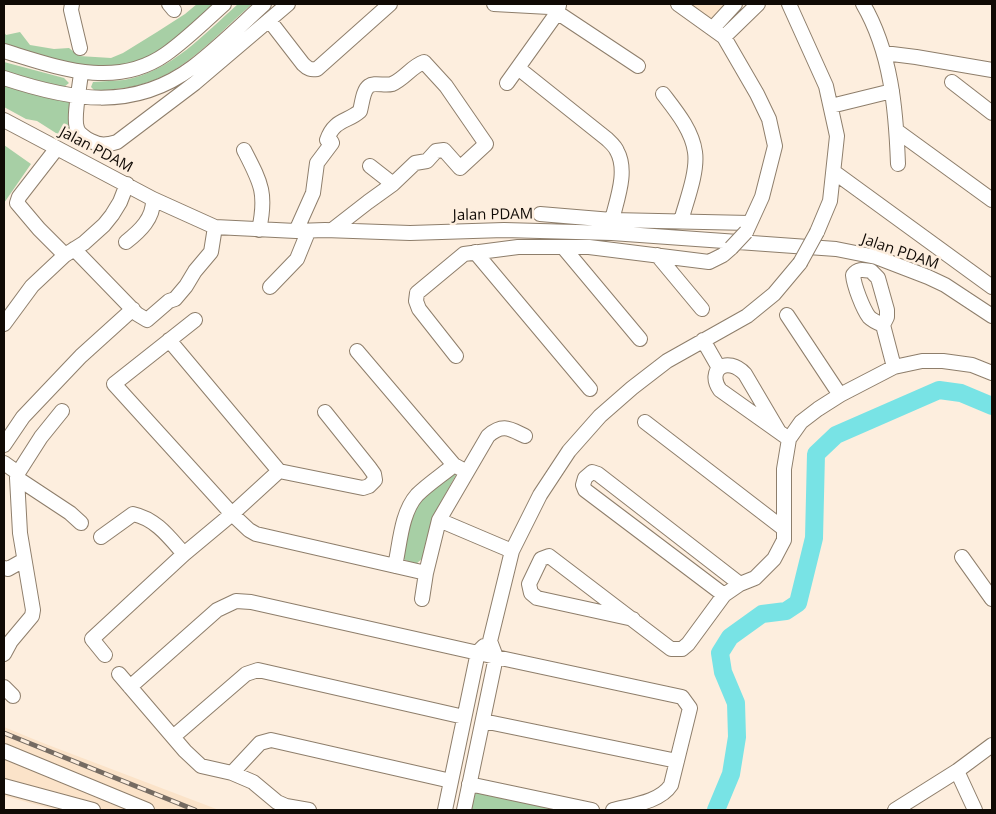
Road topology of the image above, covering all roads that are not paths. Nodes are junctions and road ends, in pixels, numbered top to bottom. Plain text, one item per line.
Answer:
1 (72, 4) edge
2 (224, 4) edge
3 (264, 4) edge
4 (288, 4) edge
5 (390, 4) edge
6 (494, 4) edge
7 (678, 4) edge
8 (735, 4) edge
9 (758, 4) edge
10 (789, 4) edge
11 (863, 4) edge
12 (558, 8) edge
13 (269, 20) junction
14 (713, 28) junction
15 (724, 37) junction
16 (80, 48) dead end
17 (4, 51) edge
18 (884, 53) junction
19 (638, 66) dead end
20 (518, 68) junction
21 (992, 70) edge
22 (81, 73) junction
23 (4, 78) edge
24 (952, 82) dead end
25 (507, 83) dead end
26 (892, 91) junction
27 (664, 94) dead end
28 (78, 97) junction
29 (831, 106) junction
30 (992, 113) edge
31 (4, 120) edge
32 (897, 132) junction
33 (57, 148) junction
34 (244, 150) dead end
35 (898, 164) dead end
36 (370, 166) dead end
37 (834, 172) junction
38 (127, 184) junction
39 (393, 184) junction
40 (153, 198) junction
41 (992, 200) edge
42 (540, 214) dead end
43 (612, 220) junction
44 (681, 221) junction
45 (215, 227) junction
46 (748, 227) junction
47 (259, 230) junction
48 (332, 230) junction
49 (302, 232) junction
50 (126, 242) dead end
51 (563, 247) junction
52 (70, 252) junction
53 (475, 252) junction
54 (657, 255) junction
55 (270, 287) dead end
56 (992, 287) edge
57 (133, 309) junction
58 (702, 309) dead end
59 (788, 315) dead end
60 (992, 316) edge
61 (195, 320) dead end
62 (4, 324) edge
63 (883, 325) dead end
64 (640, 339) dead end
65 (169, 340) junction
66 (703, 340) junction
67 (357, 351) dead end
68 (456, 356) dead end
69 (894, 367) junction
70 (719, 368) junction
71 (992, 373) edge
72 (590, 389) dead end
73 (840, 395) junction
74 (62, 411) dead end
75 (324, 412) dead end
76 (645, 422) dead end
77 (778, 430) junction
78 (525, 436) dead end
79 (789, 439) junction
80 (4, 445) edge
81 (4, 463) edge
82 (454, 465) junction
83 (279, 471) junction
84 (467, 472) junction
85 (17, 476) junction
86 (232, 514) junction
87 (439, 520) junction
88 (81, 523) dead end
89 (784, 529) junction
90 (101, 537) dead end
91 (512, 550) junction
92 (184, 554) junction
93 (962, 558) dead end
94 (24, 560) junction
95 (395, 566) junction
96 (4, 568) edge
97 (426, 573) junction
98 (740, 584) junction
99 (724, 595) junction
100 (422, 599) dead end
101 (992, 599) edge
102 (633, 619) junction
103 (490, 641) junction
104 (478, 652) junction
105 (4, 654) edge
106 (105, 655) dead end
107 (496, 657) junction
108 (119, 674) dead end
109 (130, 687) junction
110 (464, 717) junction
111 (483, 721) junction
112 (173, 737) junction
113 (992, 745) edge
114 (4, 751) edge
115 (677, 762) junction
116 (957, 771) junction
117 (232, 772) junction
118 (451, 781) junction
119 (470, 784) junction
120 (4, 786) edge
121 (92, 810) edge
122 (147, 810) edge
123 (309, 810) edge
124 (445, 810) edge
125 (464, 810) edge
126 (592, 810) edge
127 (613, 810) edge
128 (895, 810) edge
129 (975, 810) edge

1 - 16 street
2 - 22 street
3 - 28 street
4 - 13 street
5 - 13 street
6 - 12 street
7 - 14 street
8 - 14 street
9 - 15 street
10 - 29 street
11 - 18 street
12 - 19 street
12 - 20 street
13 - 28 street
14 - 15 street
15 - 46 street
17 - 22 street
18 - 21 street
18 - 26 street
20 - 25 street
20 - 43 street
22 - 28 street
23 - 28 street
24 - 30 street
26 - 29 street
26 - 32 street
27 - 44 street
29 - 37 street
31 - 33 street, Jalan PDAM
32 - 35 street
32 - 41 street
33 - 38 street, Jalan PDAM
33 - 52 street
34 - 47 street
36 - 39 street
37 - 56 street
37 - 66 street, bridge
38 - 40 street, Jalan PDAM
38 - 52 street
39 - 48 street
39 - 49 street
40 - 45 street, Jalan PDAM
40 - 50 street
42 - 43 street
43 - 44 street
44 - 46 street
45 - 47 street, Jalan PDAM
45 - 57 street
46 - 54 street, bridge
47 - 49 street, Jalan PDAM
48 - 49 street, Jalan PDAM
48 - 60 street, Jalan PDAM
49 - 55 street
51 - 53 street
51 - 54 street
51 - 64 street
52 - 57 street
52 - 62 street
53 - 68 street
53 - 72 street
54 - 58 street
57 - 80 street
59 - 73 street
61 - 65 street
63 - 69 street
65 - 83 street
65 - 86 street
66 - 70 street
66 - 91 street
67 - 82 street
69 - 71 street
69 - 73 street
70 - 77 street
70 - 77 street
73 - 79 street
74 - 85 street
75 - 83 street
76 - 89 street
77 - 79 street
78 - 84 street
79 - 89 street
81 - 85 street
82 - 84 street
82 - 95 street
83 - 86 street
84 - 87 street
85 - 88 street
85 - 94 street
86 - 92 street
86 - 95 street
87 - 91 street
87 - 97 street
89 - 98 street
90 - 92 street
91 - 103 street
92 - 106 street
93 - 101 street
94 - 96 street
94 - 105 street
95 - 97 street
97 - 100 street
98 - 99 street
98 - 99 street
99 - 102 street
102 - 102 street
103 - 104 street
103 - 107 street
104 - 107 street
104 - 109 street
104 - 110 street
107 - 111 street
107 - 115 street
108 - 109 street
109 - 112 street
110 - 112 street
110 - 118 street
111 - 115 street
111 - 119 street
112 - 117 street
113 - 116 street
114 - 122 street
115 - 127 street
116 - 128 street
116 - 129 street
117 - 118 street
117 - 123 street
118 - 124 street
119 - 125 street
119 - 126 street
120 - 121 street

